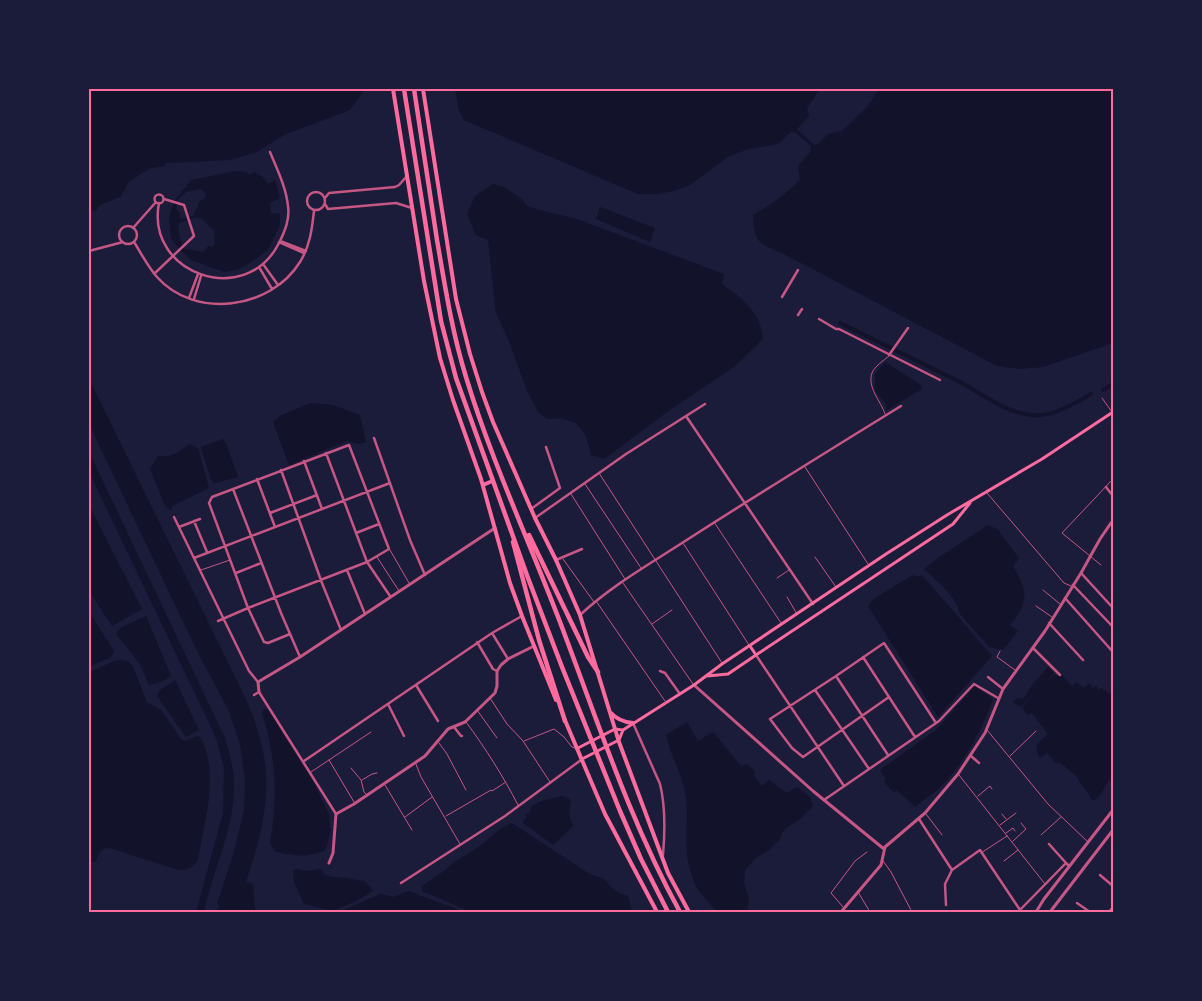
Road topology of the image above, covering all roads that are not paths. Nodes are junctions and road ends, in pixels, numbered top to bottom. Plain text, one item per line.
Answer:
1 (393, 89) edge
2 (404, 89) edge
3 (414, 89) edge
4 (423, 89) edge
5 (270, 152) dead end
6 (407, 176) junction
7 (325, 198) junction
8 (164, 199) junction
9 (158, 202) junction
10 (325, 204) junction
11 (412, 208) junction
12 (314, 211) junction
13 (133, 228) junction
14 (280, 241) junction
15 (123, 242) junction
16 (134, 242) junction
17 (89, 251) edge
18 (305, 252) junction
19 (174, 256) junction
20 (263, 264) junction
21 (259, 267) junction
22 (798, 270) dead end
23 (155, 273) junction
24 (200, 275) junction
25 (278, 285) junction
26 (272, 289) junction
27 (782, 297) dead end
28 (189, 298) junction
29 (194, 299) junction
30 (802, 309) dead end
31 (798, 315) dead end
32 (819, 319) dead end
33 (908, 328) dead end
34 (889, 355) junction
35 (940, 380) dead end
36 (1102, 398) dead end
37 (705, 404) dead end
38 (901, 406) dead end
39 (1113, 412) edge
40 (886, 415) junction
41 (686, 416) junction
42 (374, 438) dead end
43 (546, 447) dead end
44 (326, 453) junction
45 (304, 462) junction
46 (804, 466) junction
47 (281, 470) junction
48 (516, 473) junction
49 (599, 473) junction
50 (510, 475) dead end
51 (257, 479) junction
52 (1113, 479) edge
53 (490, 482) dead end
54 (390, 483) junction
55 (584, 483) junction
56 (483, 485) junction
57 (233, 488) junction
58 (1106, 488) junction
59 (367, 492) junction
60 (986, 492) junction
61 (570, 493) junction
62 (317, 495) junction
63 (1113, 496) edge
64 (344, 501) junction
65 (972, 501) junction
66 (744, 502) junction
67 (293, 504) junction
68 (531, 508) junction
69 (322, 509) junction
70 (270, 513) junction
71 (506, 514) junction
72 (174, 517) dead end
73 (298, 518) junction
74 (535, 518) junction
75 (200, 519) dead end
76 (519, 519) junction
77 (1113, 520) edge
78 (194, 521) junction
79 (714, 522) junction
80 (379, 524) junction
81 (179, 527) junction
82 (276, 527) junction
83 (495, 528) junction
84 (356, 533) junction
85 (251, 536) junction
86 (683, 543) junction
87 (226, 546) junction
88 (389, 549) junction
89 (582, 549) dead end
90 (207, 553) junction
91 (376, 556) junction
92 (815, 557) dead end
93 (1090, 557) junction
94 (194, 558) junction
95 (231, 559) junction
96 (562, 559) junction
97 (556, 560) junction
98 (654, 561) junction
99 (367, 562) junction
100 (261, 563) junction
101 (869, 565) junction
102 (1102, 566) dead end
103 (642, 569) junction
104 (200, 570) junction
105 (347, 570) junction
106 (790, 570) junction
107 (236, 573) junction
108 (1081, 573) junction
109 (425, 575) junction
110 (777, 578) dead end
111 (321, 580) junction
112 (624, 581) junction
113 (410, 584) junction
114 (1073, 586) junction
115 (836, 588) junction
116 (1043, 590) dead end
117 (399, 591) junction
118 (390, 596) junction
119 (787, 597) dead end
120 (275, 598) junction
121 (1065, 598) junction
122 (595, 601) junction
123 (813, 604) junction
124 (1061, 604) junction
125 (1036, 606) dead end
126 (248, 608) junction
127 (1113, 608) edge
128 (672, 610) dead end
129 (365, 614) junction
130 (797, 614) junction
131 (580, 615) junction
132 (522, 616) junction
133 (1052, 617) junction
134 (224, 618) junction
135 (218, 621) dead end
136 (1049, 623) junction
137 (652, 624) junction
138 (782, 624) junction
139 (1113, 627) edge
140 (341, 630) junction
141 (492, 633) junction
142 (290, 634) junction
143 (477, 642) junction
144 (534, 646) junction
145 (750, 646) junction
146 (1033, 648) junction
147 (1000, 651) dead end
148 (1113, 652) edge
149 (756, 655) junction
150 (300, 657) junction
151 (863, 657) junction
152 (508, 659) junction
153 (1083, 660) dead end
154 (722, 664) junction
155 (496, 670) junction
156 (1016, 670) junction
157 (598, 672) junction
158 (660, 672) dead end
159 (1060, 675) dead end
160 (707, 676) junction
161 (836, 676) junction
162 (988, 677) dead end
163 (258, 682) junction
164 (416, 685) junction
165 (694, 685) junction
166 (815, 690) junction
167 (1003, 690) junction
168 (260, 692) junction
169 (680, 694) junction
170 (254, 695) dead end
171 (490, 697) junction
172 (889, 697) junction
173 (998, 698) junction
174 (388, 704) junction
175 (666, 704) junction
176 (790, 706) junction
177 (477, 710) junction
178 (611, 712) junction
179 (862, 715) junction
180 (438, 721) dead end
181 (565, 721) junction
182 (466, 722) junction
183 (633, 723) junction
184 (936, 723) junction
185 (454, 727) junction
186 (615, 729) junction
187 (842, 729) junction
188 (987, 729) junction
189 (622, 730) junction
190 (1036, 731) dead end
191 (371, 732) dead end
192 (404, 736) dead end
193 (462, 736) dead end
194 (915, 737) junction
195 (497, 738) dead end
196 (437, 740) junction
197 (619, 740) junction
198 (523, 741) junction
199 (817, 746) junction
200 (578, 748) junction
201 (888, 755) junction
202 (971, 756) junction
203 (1009, 757) junction
204 (582, 759) junction
205 (329, 760) junction
206 (304, 761) junction
207 (416, 763) junction
208 (979, 763) dead end
209 (351, 768) dead end
210 (868, 769) junction
211 (310, 772) junction
212 (377, 773) dead end
213 (958, 774) junction
214 (361, 780) junction
215 (506, 782) junction
216 (550, 783) junction
217 (384, 784) junction
218 (844, 786) junction
219 (992, 789) dead end
220 (466, 790) dead end
221 (368, 795) junction
222 (977, 796) junction
223 (433, 797) junction
224 (824, 800) junction
225 (354, 804) junction
226 (519, 806) junction
227 (1113, 810) edge
228 (925, 813) junction
229 (1016, 813) dead end
230 (336, 814) junction
231 (1002, 814) dead end
232 (445, 816) junction
233 (404, 817) junction
234 (1061, 817) junction
235 (918, 819) junction
236 (1007, 820) junction
237 (1021, 823) dead end
238 (1000, 826) junction
239 (412, 830) dead end
240 (1113, 830) edge
241 (1015, 831) dead end
242 (1006, 833) junction
243 (942, 835) dead end
244 (1041, 835) dead end
245 (1007, 836) junction
246 (1012, 842) junction
247 (1088, 842) junction
248 (1049, 844) dead end
249 (460, 845) junction
250 (884, 849) junction
251 (1018, 850) junction
252 (867, 852) dead end
253 (981, 852) junction
254 (662, 857) junction
255 (882, 860) junction
256 (1004, 861) dead end
257 (329, 863) dead end
258 (1066, 863) junction
259 (1069, 866) junction
260 (952, 870) junction
261 (1100, 875) dead end
262 (401, 883) dead end
263 (1045, 884) junction
264 (1113, 886) edge
265 (858, 891) junction
266 (1077, 903) dead end
267 (946, 905) dead end
268 (1113, 907) edge
269 (844, 908) junction
270 (1019, 911) edge
271 (657, 912) edge
272 (668, 912) edge
273 (680, 912) edge
274 (689, 912) edge
275 (842, 912) edge
276 (870, 912) edge
277 (912, 912) edge
278 (1036, 912) edge
279 (1050, 912) edge
280 (1090, 912) edge
281 (1109, 912) edge

1 - 6 main road
2 - 71 highway
3 - 76 highway
4 - 48 main road
5 - 14 street
6 - 7 street
6 - 11 main road
7 - 10 street
7 - 12 street
8 - 9 street
8 - 9 street
8 - 19 street
9 - 13 street
9 - 19 street
10 - 11 street
10 - 12 street
11 - 56 main road
12 - 18 street
13 - 15 street
13 - 16 street
14 - 18 street
14 - 20 street
15 - 16 street
15 - 17 street
16 - 23 street
18 - 25 street
19 - 23 street
19 - 24 street
20 - 21 street
20 - 25 street
21 - 24 street
21 - 26 street
22 - 27 street
23 - 28 street
24 - 28 street
24 - 29 street
25 - 26 street
26 - 29 street
28 - 29 street
30 - 31 street
32 - 34 street
33 - 34 street
34 - 35 street
34 - 40 lane
36 - 39 lane
37 - 41 street
38 - 40 street
39 - 60 main road
40 - 46 street
41 - 49 street
41 - 66 street
42 - 54 street
43 - 68 street
44 - 45 street
44 - 59 street
44 - 64 street
45 - 47 street
45 - 62 street
46 - 66 street
46 - 101 lane
47 - 51 street
47 - 67 street
48 - 50 main road
48 - 68 main road
49 - 55 street
49 - 98 lane
51 - 57 street
51 - 70 street
52 - 58 lane
53 - 56 main road
54 - 59 street
54 - 109 street
55 - 61 street
55 - 103 lane
56 - 83 main road
57 - 85 street
57 - 87 street
58 - 63 street
58 - 93 lane
59 - 64 street
59 - 80 street
60 - 65 main road
60 - 114 lane
61 - 74 street
61 - 112 lane
62 - 67 street
62 - 69 street
64 - 69 street
64 - 84 street
65 - 101 main road
65 - 149 main road
66 - 79 street
66 - 106 street
67 - 70 street
67 - 73 street
68 - 74 main road
69 - 73 street
70 - 82 street
71 - 181 highway
71 - 272 highway
72 - 81 street
73 - 82 street
73 - 111 street
74 - 97 main road
75 - 78 street
76 - 157 highway
76 - 273 highway
77 - 93 street
78 - 81 street
78 - 90 street
79 - 86 street
79 - 138 lane
80 - 84 street
80 - 88 street
81 - 94 street
82 - 85 street
83 - 109 street
83 - 132 main road
84 - 99 street
85 - 87 street
85 - 100 street
86 - 98 street
86 - 145 lane
87 - 90 street
87 - 95 street
88 - 91 street
88 - 113 lane
89 - 96 street
90 - 94 street
91 - 99 street
91 - 117 lane
92 - 115 lane
93 - 102 lane
93 - 108 street
94 - 104 street
95 - 104 lane
95 - 107 street
96 - 97 street
96 - 122 lane
97 - 131 main road
98 - 103 street
98 - 154 lane
99 - 105 street
99 - 118 street
100 - 107 street
100 - 120 street
101 - 115 main road
103 - 112 street
104 - 134 street
105 - 111 street
105 - 129 street
106 - 110 lane
106 - 123 street
107 - 126 street
108 - 114 street
108 - 127 street
109 - 113 street
111 - 120 street
111 - 140 street
112 - 122 street
112 - 137 lane
113 - 117 street
114 - 121 street
114 - 139 street
115 - 123 main road
116 - 124 lane
117 - 118 street
118 - 129 street
119 - 130 lane
120 - 126 street
120 - 142 street
121 - 124 street
121 - 148 street
122 - 131 street
122 - 175 lane
123 - 130 main road
124 - 133 street
125 - 133 lane
126 - 134 street
126 - 142 street
128 - 137 lane
129 - 140 street
130 - 138 main road
131 - 157 main road
132 - 141 street
132 - 144 main road
133 - 136 street
134 - 135 street
134 - 163 street
136 - 146 street
136 - 153 street
137 - 165 lane
138 - 145 main road
140 - 150 street
141 - 143 street
141 - 152 street
142 - 150 street
143 - 155 street
143 - 164 street
144 - 152 street
144 - 181 main road
145 - 149 main road
145 - 154 main road
146 - 156 street
146 - 159 street
147 - 156 lane
149 - 160 main road
149 - 176 street
150 - 163 street
151 - 161 street
151 - 172 street
151 - 184 street
152 - 155 street
154 - 160 main road
155 - 171 street
156 - 167 street
157 - 178 main road
158 - 169 street
160 - 165 main road
161 - 166 street
161 - 179 street
162 - 167 street
163 - 168 street
164 - 174 street
164 - 180 street
165 - 169 main road
165 - 224 street
166 - 176 street
166 - 187 street
167 - 173 street
168 - 170 street
168 - 206 street
169 - 175 main road
171 - 177 street
171 - 198 lane
172 - 179 street
172 - 194 street
173 - 184 street
173 - 188 street
174 - 192 street
174 - 206 street
175 - 183 main road
176 - 199 street
176 - 199 street
177 - 182 street
177 - 195 lane
178 - 183 main road
178 - 186 main road
179 - 187 street
179 - 201 street
181 - 200 main road
182 - 185 street
182 - 215 lane
183 - 189 main road
183 - 254 street
184 - 194 street
185 - 193 street
185 - 196 street
186 - 189 main road
186 - 197 main road
186 - 200 main road
187 - 199 street
187 - 210 street
188 - 202 street
188 - 203 lane
189 - 197 main road
190 - 203 lane
191 - 205 lane
194 - 201 street
196 - 207 street
196 - 220 lane
197 - 204 main road
197 - 254 main road
198 - 200 lane
198 - 216 lane
199 - 218 street
200 - 204 main road
201 - 210 street
202 - 208 street
202 - 213 street
203 - 234 lane
204 - 216 street
204 - 271 main road
205 - 211 lane
205 - 225 lane
206 - 211 street
207 - 217 street
207 - 223 lane
209 - 214 lane
210 - 218 street
211 - 230 street
212 - 214 lane
213 - 222 lane
213 - 228 street
214 - 221 lane
215 - 226 lane
215 - 232 lane
216 - 226 street
217 - 221 street
217 - 233 lane
218 - 224 street
219 - 222 lane
221 - 225 street
222 - 238 lane
223 - 232 lane
223 - 233 lane
224 - 250 street
225 - 230 street
226 - 249 street
227 - 247 street
228 - 235 street
228 - 243 lane
229 - 236 lane
230 - 257 street
231 - 236 lane
232 - 249 lane
233 - 239 lane
234 - 244 lane
234 - 247 lane
235 - 250 street
235 - 260 street
236 - 238 lane
237 - 246 lane
238 - 242 lane
240 - 279 street
241 - 242 lane
242 - 245 lane
245 - 246 lane
245 - 253 lane
246 - 251 lane
247 - 259 street
248 - 258 street
249 - 262 street
250 - 255 street
251 - 256 lane
251 - 263 lane
252 - 269 lane
253 - 260 street
253 - 270 street
254 - 274 main road
255 - 265 street
255 - 277 lane
258 - 259 street
258 - 263 street
259 - 278 street
260 - 267 street
261 - 264 street
263 - 270 street
265 - 269 street
265 - 276 lane
266 - 280 street
268 - 281 street
269 - 275 street

